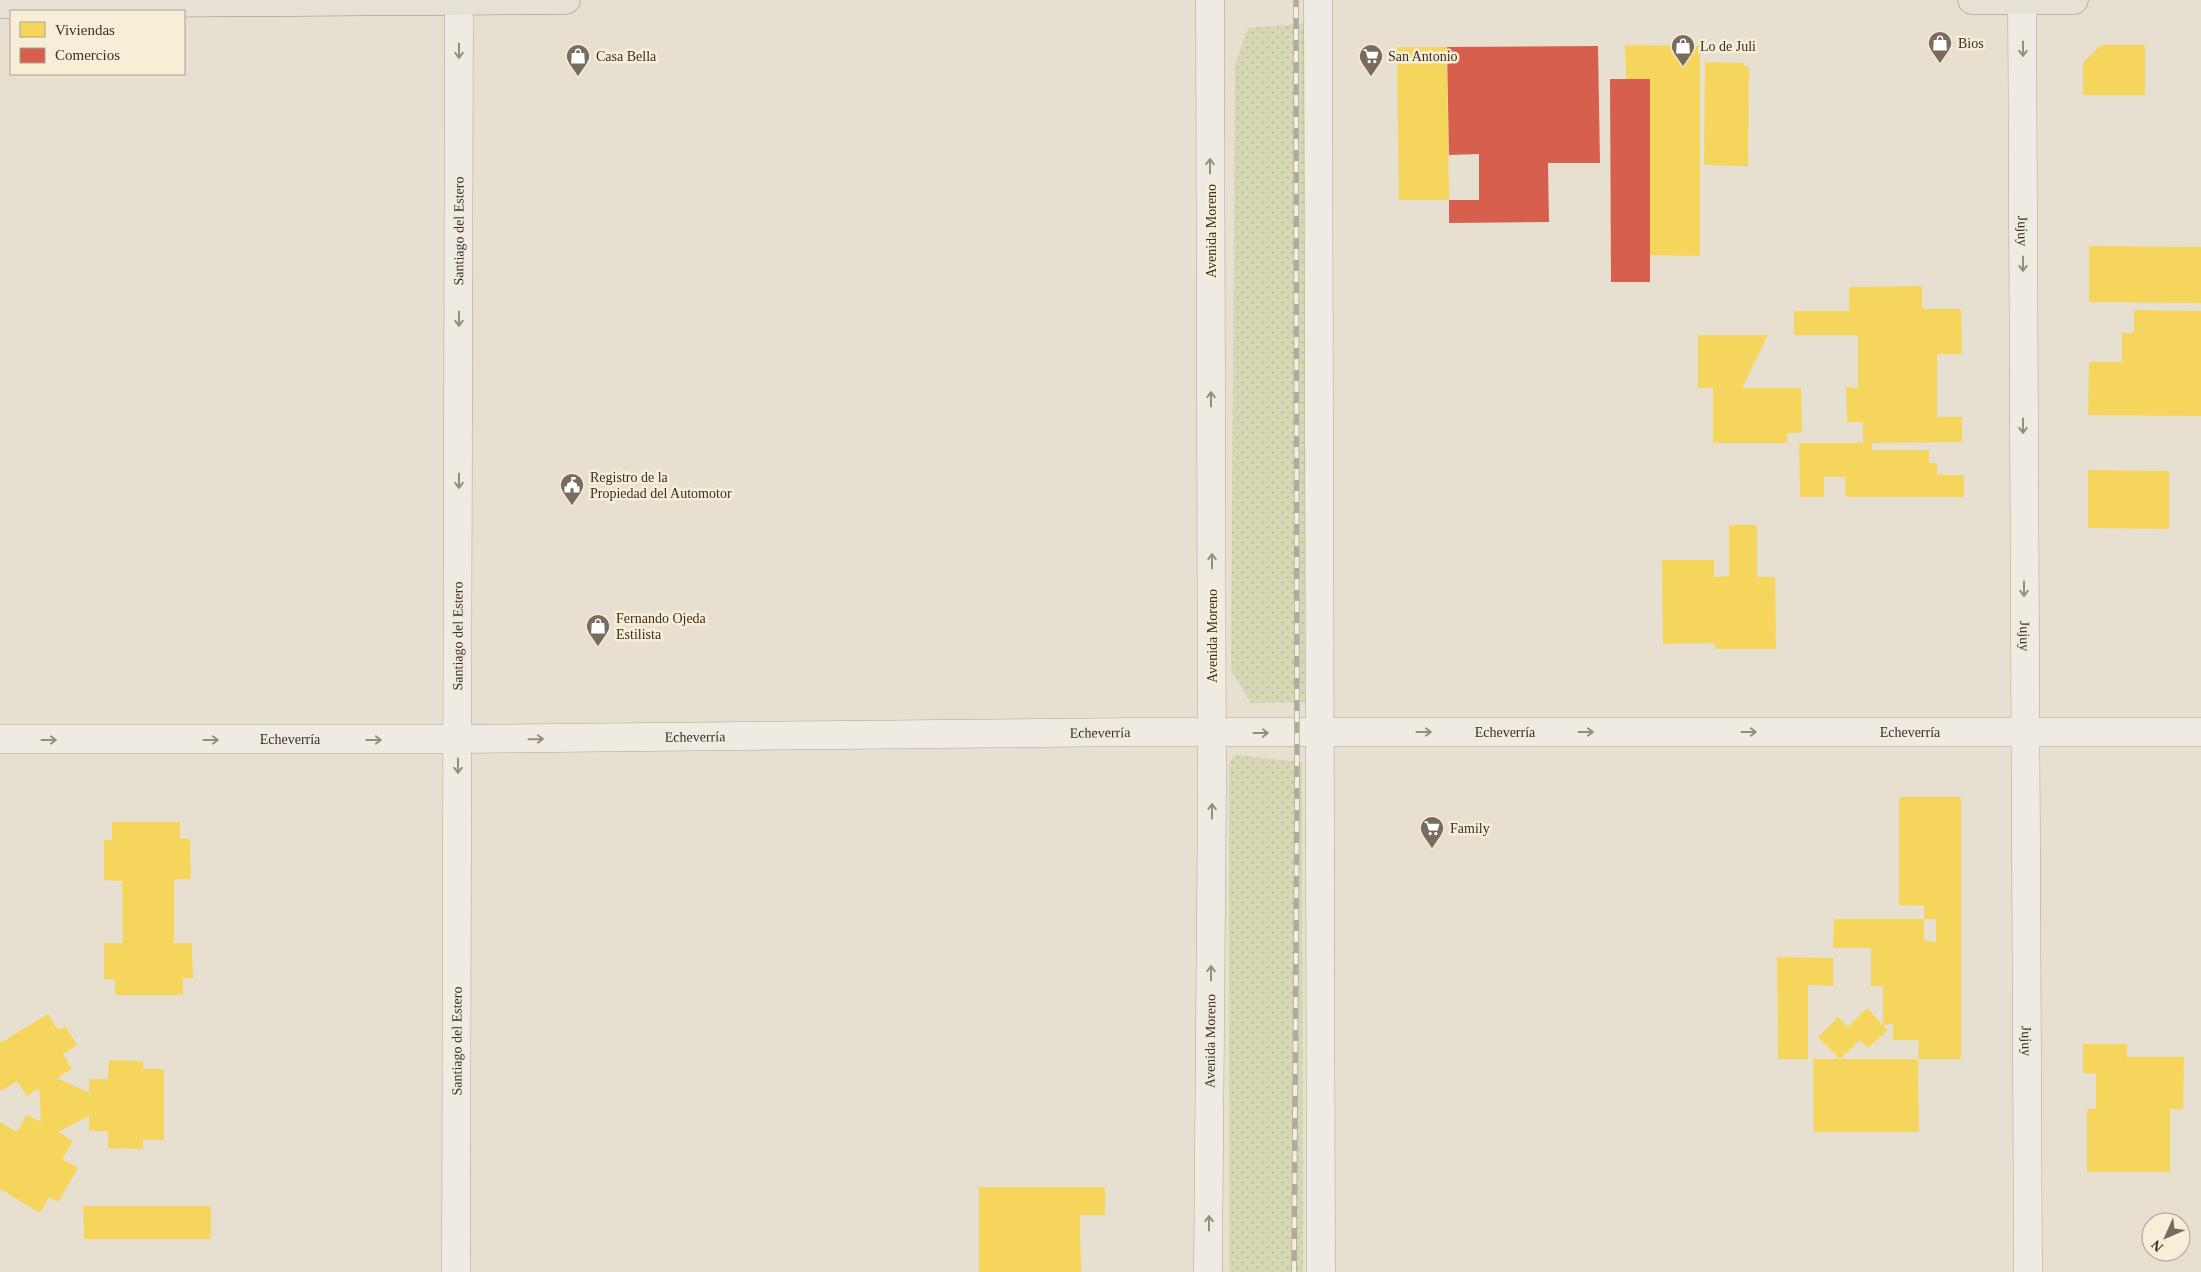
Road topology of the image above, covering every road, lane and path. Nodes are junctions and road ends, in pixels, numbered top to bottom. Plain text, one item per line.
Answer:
1 (566, 0) edge
2 (1210, 0) edge
3 (1318, 0) edge
4 (1972, 0) edge
5 (2074, 0) edge
6 (459, 1) edge
7 (2022, 1) edge
8 (0, 4) edge
9 (2025, 731) junction
10 (1212, 732) junction
11 (1320, 732) junction
12 (2201, 732) edge
13 (0, 740) edge
14 (458, 740) junction
15 (456, 1272) edge
16 (1208, 1272) edge
17 (1321, 1272) edge
18 (2028, 1272) edge

1 - 6 main road
10 -> 2 street, Avenida Moreno
3 - 11 street
4 - 7 main road
5 - 7 main road
6 - 8 main road
6 -> 14 street, Santiago del Estero
7 -> 9 street, Jujuy
11 -> 9 street, Echeverría
9 - 12 street, Echeverría
9 - 18 street, Jujuy
10 -> 11 street, Echeverría
14 -> 10 street, Echeverría
16 -> 10 street, Avenida Moreno
11 - 17 street
13 -> 14 street, Echeverría
14 -> 15 street, Santiago del Estero

